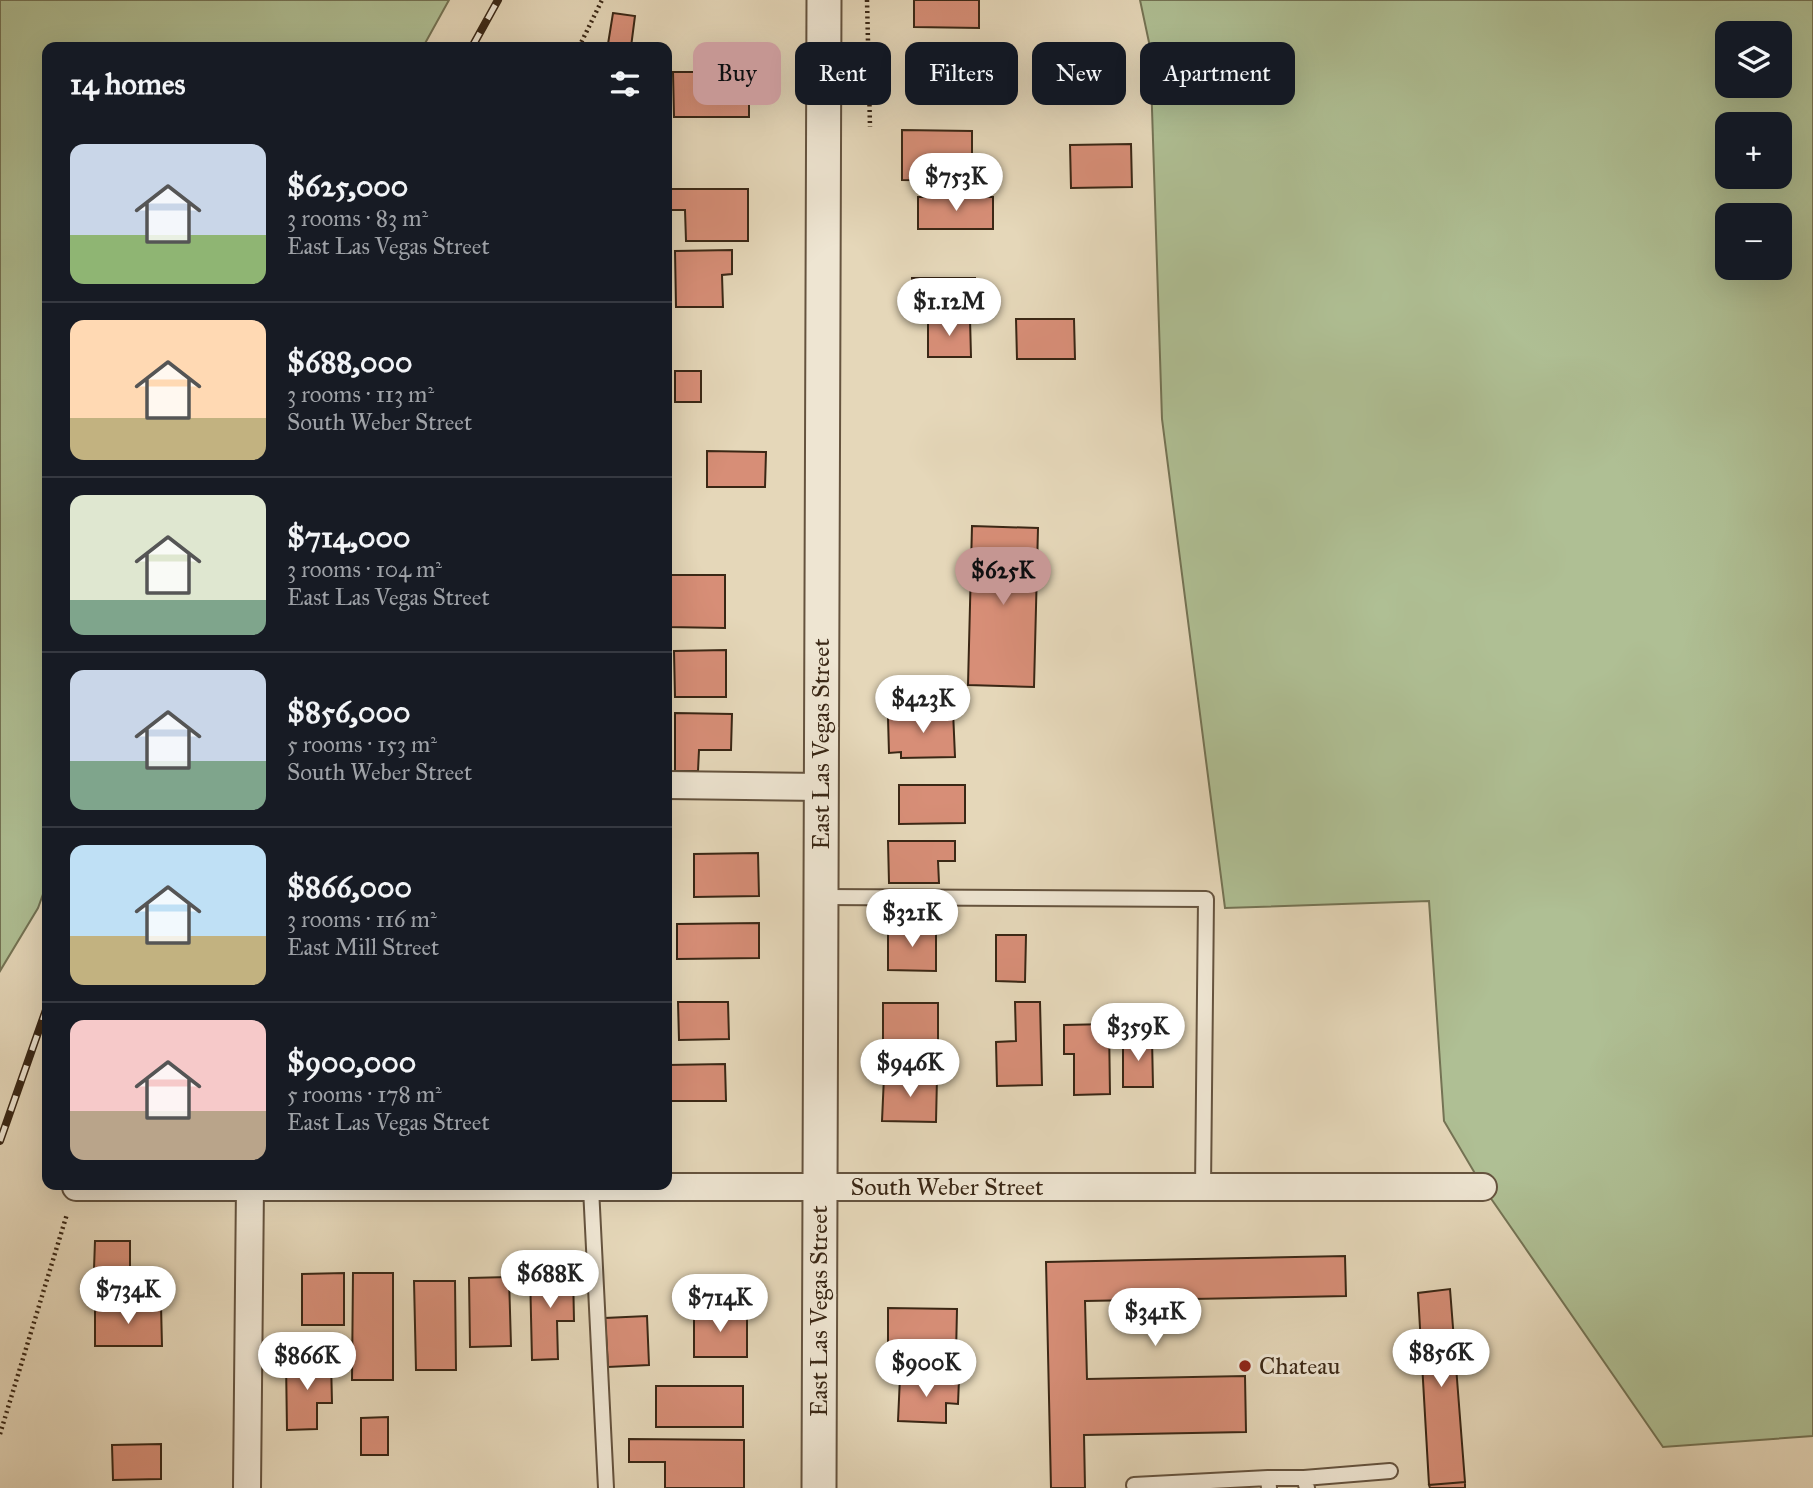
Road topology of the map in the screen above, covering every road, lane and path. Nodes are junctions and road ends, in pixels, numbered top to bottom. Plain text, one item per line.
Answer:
1 (602, 0) edge
2 (824, 0) edge
3 (867, 0) edge
4 (581, 42) edge
5 (870, 127) dead end
6 (672, 785) edge
7 (821, 787) junction
8 (820, 897) junction
9 (819, 1186) junction
10 (672, 1187) edge
11 (1483, 1187) dead end
12 (1203, 1188) junction
13 (75, 1190) edge
14 (250, 1190) edge
15 (591, 1190) edge
16 (0, 1434) edge
17 (1390, 1471) dead end
18 (1268, 1483) edge
19 (1306, 1483) edge
20 (1134, 1485) dead end
21 (247, 1488) edge
22 (606, 1488) edge
23 (819, 1488) edge

1 - 4 path
2 - 7 street, East Las Vegas Street
3 - 5 path
6 - 7 street
7 - 8 street, East Las Vegas Street
8 - 9 street, East Las Vegas Street
8 - 12 lane
9 - 10 street, South Weber Street
9 - 12 street, South Weber Street
9 - 23 street, East Las Vegas Street
11 - 12 street, South Weber Street
13 - 16 path
14 - 21 street
15 - 22 lane
17 - 19 lane
18 - 19 lane
18 - 20 lane

